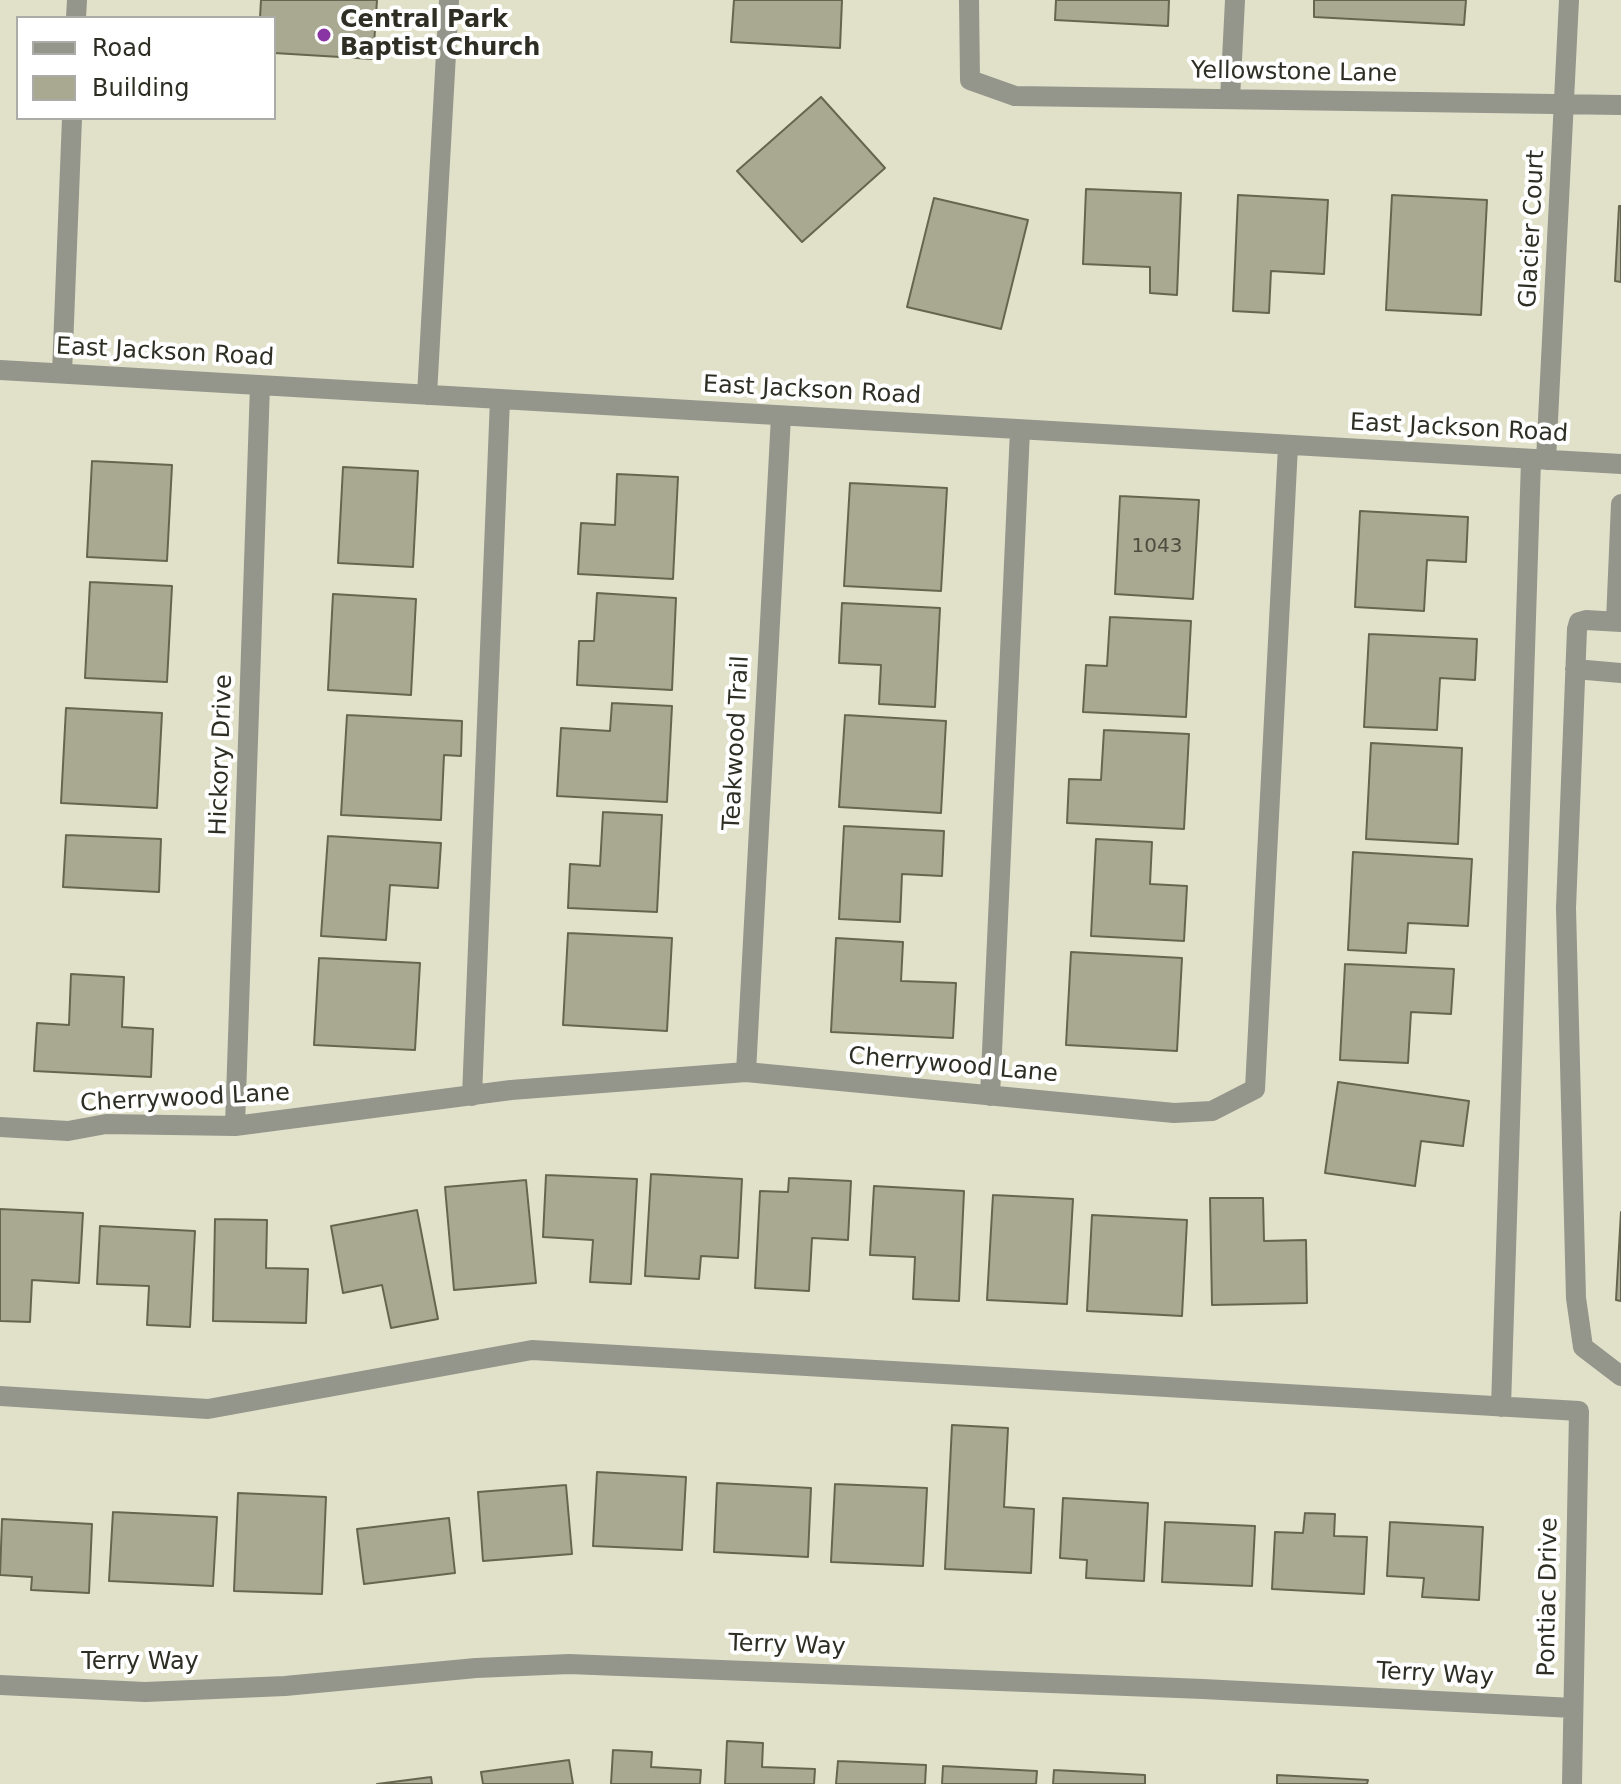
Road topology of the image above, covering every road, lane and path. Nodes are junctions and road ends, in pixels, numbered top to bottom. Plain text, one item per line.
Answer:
1 (449, 0) edge
2 (969, 0) edge
3 (1235, 0) edge
4 (1569, 0) edge
5 (1230, 99) junction
6 (1566, 102) junction
7 (1621, 105) edge
8 (72, 120) edge
9 (0, 370) edge
10 (62, 373) junction
11 (260, 385) junction
12 (427, 395) junction
13 (500, 399) junction
14 (781, 416) junction
15 (1020, 430) junction
16 (1288, 446) junction
17 (1538, 460) junction
18 (1621, 464) edge
19 (1621, 504) edge
20 (1618, 622) edge
21 (1575, 669) junction
22 (1621, 673) edge
23 (746, 1072) junction
24 (472, 1096) junction
25 (990, 1096) junction
26 (235, 1126) junction
27 (0, 1127) edge
28 (1621, 1376) edge
29 (0, 1396) edge
30 (1501, 1407) junction
31 (0, 1685) edge
32 (1573, 1708) junction
33 (1572, 1784) edge

1 - 12 street
2 - 5 street, Yellowstone Lane
3 - 5 street
4 - 6 street, Glacier Court
5 - 6 street, Yellowstone Lane
6 - 7 street, Yellowstone Lane
6 - 17 street, Glacier Court
8 - 10 street
9 - 10 street, East Jackson Road
10 - 11 street, East Jackson Road
11 - 12 street, East Jackson Road
11 - 26 street, Hickory Drive
12 - 13 street, East Jackson Road
13 - 14 street, East Jackson Road
13 - 24 street
14 - 15 street, East Jackson Road
14 - 23 street, Teakwood Trail
15 - 16 street, East Jackson Road
15 - 25 street
16 - 17 street, East Jackson Road
16 - 25 street, Cherrywood Lane
17 - 18 street, East Jackson Road
17 - 30 street, Glacier Court
19 - 20 street
20 - 21 street
21 - 22 street
21 - 28 street
23 - 24 street, Cherrywood Lane
23 - 25 street, Cherrywood Lane
24 - 26 street, Cherrywood Lane
26 - 27 street, Cherrywood Lane
29 - 30 street
30 - 32 street, Pontiac Drive
31 - 32 street, Terry Way
32 - 33 street, Pontiac Drive

